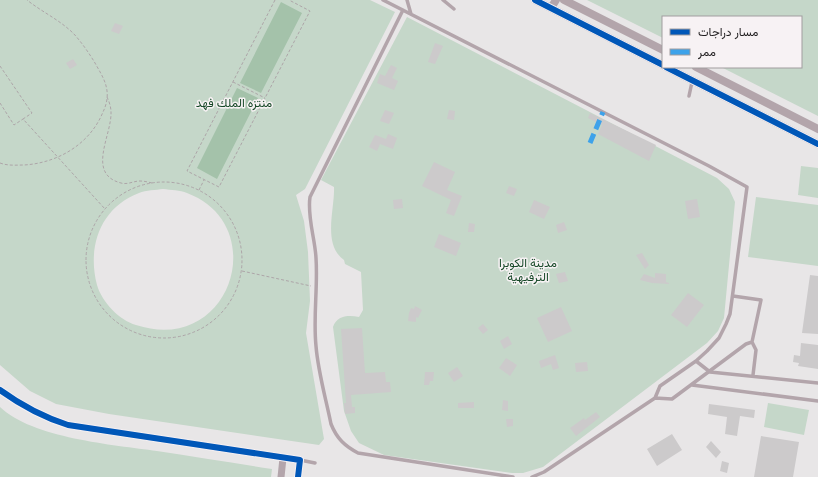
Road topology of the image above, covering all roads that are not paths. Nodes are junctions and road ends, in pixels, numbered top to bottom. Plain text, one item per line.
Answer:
1 (383, 0) edge
2 (407, 0) edge
3 (443, 0) edge
4 (535, 0) edge
5 (556, 0) edge
6 (564, 0) edge
7 (551, 8) junction
8 (454, 9) dead end
9 (403, 10) junction
10 (411, 14) junction
11 (662, 49) edge
12 (662, 64) edge
13 (668, 68) edge
14 (697, 68) edge
15 (693, 81) junction
16 (689, 96) dead end
17 (818, 129) edge
18 (818, 144) edge
19 (733, 296) junction
20 (752, 342) junction
21 (696, 362) junction
22 (710, 372) junction
23 (753, 375) junction
24 (818, 383) edge
25 (692, 385) junction
26 (0, 390) edge
27 (655, 398) junction
28 (818, 401) edge
29 (283, 458) junction
30 (300, 460) junction
31 (315, 463) dead end
32 (281, 477) edge
33 (298, 477) edge
34 (513, 477) edge
35 (532, 477) edge

1 - 9 lane
2 - 10 lane
3 - 8 lane
4 - 7 street
5 - 7 street
6 - 11 street
7 - 12 street
9 - 10 lane
9 - 34 lane
10 - 19 lane
13 - 15 street
14 - 15 street
14 - 17 street
15 - 16 lane
15 - 18 street
19 - 20 lane
19 - 21 lane
20 - 22 lane
20 - 23 lane
21 - 22 lane
21 - 27 lane
22 - 23 lane
22 - 25 lane
23 - 24 lane
25 - 27 lane
25 - 28 lane
26 - 29 street
27 - 35 lane
29 - 30 street
29 - 32 street
30 - 31 lane
30 - 33 street

